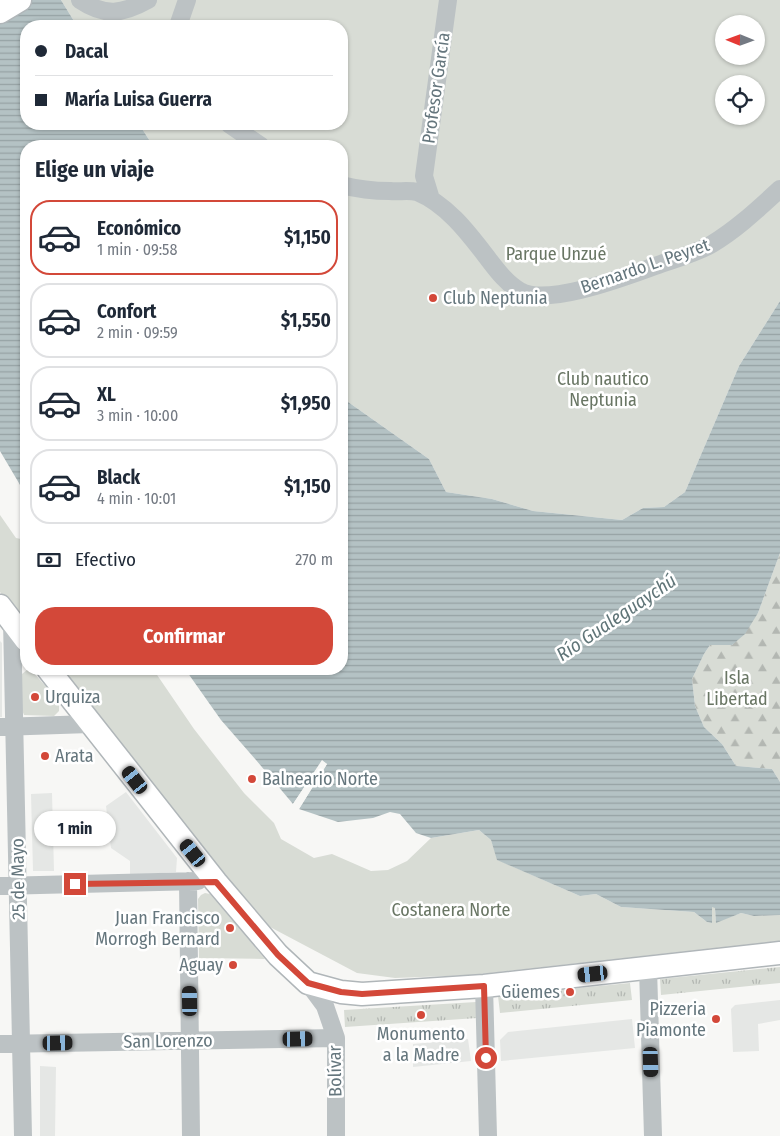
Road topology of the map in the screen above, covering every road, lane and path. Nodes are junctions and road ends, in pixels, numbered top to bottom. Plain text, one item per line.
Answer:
1 (20, 0) edge
2 (80, 0) edge
3 (148, 0) edge
4 (448, 0) edge
5 (186, 1) edge
6 (0, 12) edge
7 (180, 20) edge
8 (238, 130) edge
9 (252, 140) edge
10 (424, 176) junction
11 (348, 187) edge
12 (780, 189) edge
13 (414, 191) junction
14 (431, 199) junction
15 (6, 614) edge
16 (20, 632) edge
17 (53, 675) edge
18 (90, 724) junction
19 (8, 727) edge
20 (188, 881) junction
21 (216, 882) junction
22 (0, 886) edge
23 (18, 886) junction
24 (780, 953) edge
25 (648, 968) junction
26 (308, 983) junction
27 (484, 986) junction
28 (336, 1038) junction
29 (190, 1041) junction
30 (0, 1044) edge
31 (20, 1044) junction
32 (23, 1136) edge
33 (191, 1136) edge
34 (336, 1136) edge
35 (488, 1136) edge
36 (653, 1136) edge

1 - 6 main road
2 - 3 street
4 - 10 street, Profesor García
5 - 7 street
8 - 9 street
10 - 13 street
10 - 14 street
11 - 13 street
12 - 14 street, Bernardo L. Peyret
13 - 14 street, Bernardo L. Peyret
15 - 16 main road
15 - 19 street, 25 de Mayo
17 - 18 main road
18 - 19 street
18 - 21 main road
19 - 23 street, 25 de Mayo
20 - 21 street
20 - 23 street
20 - 29 street
21 - 26 main road
22 - 23 street
23 - 31 street, 25 de Mayo
24 - 25 main road
25 - 27 main road
25 - 36 street
26 - 27 main road
26 - 28 street, Bolívar
27 - 35 street
28 - 29 street, San Lorenzo
28 - 34 street, Bolívar
29 - 31 street, San Lorenzo
29 - 33 street
30 - 31 street, San Lorenzo
31 - 32 street, 25 de Mayo

